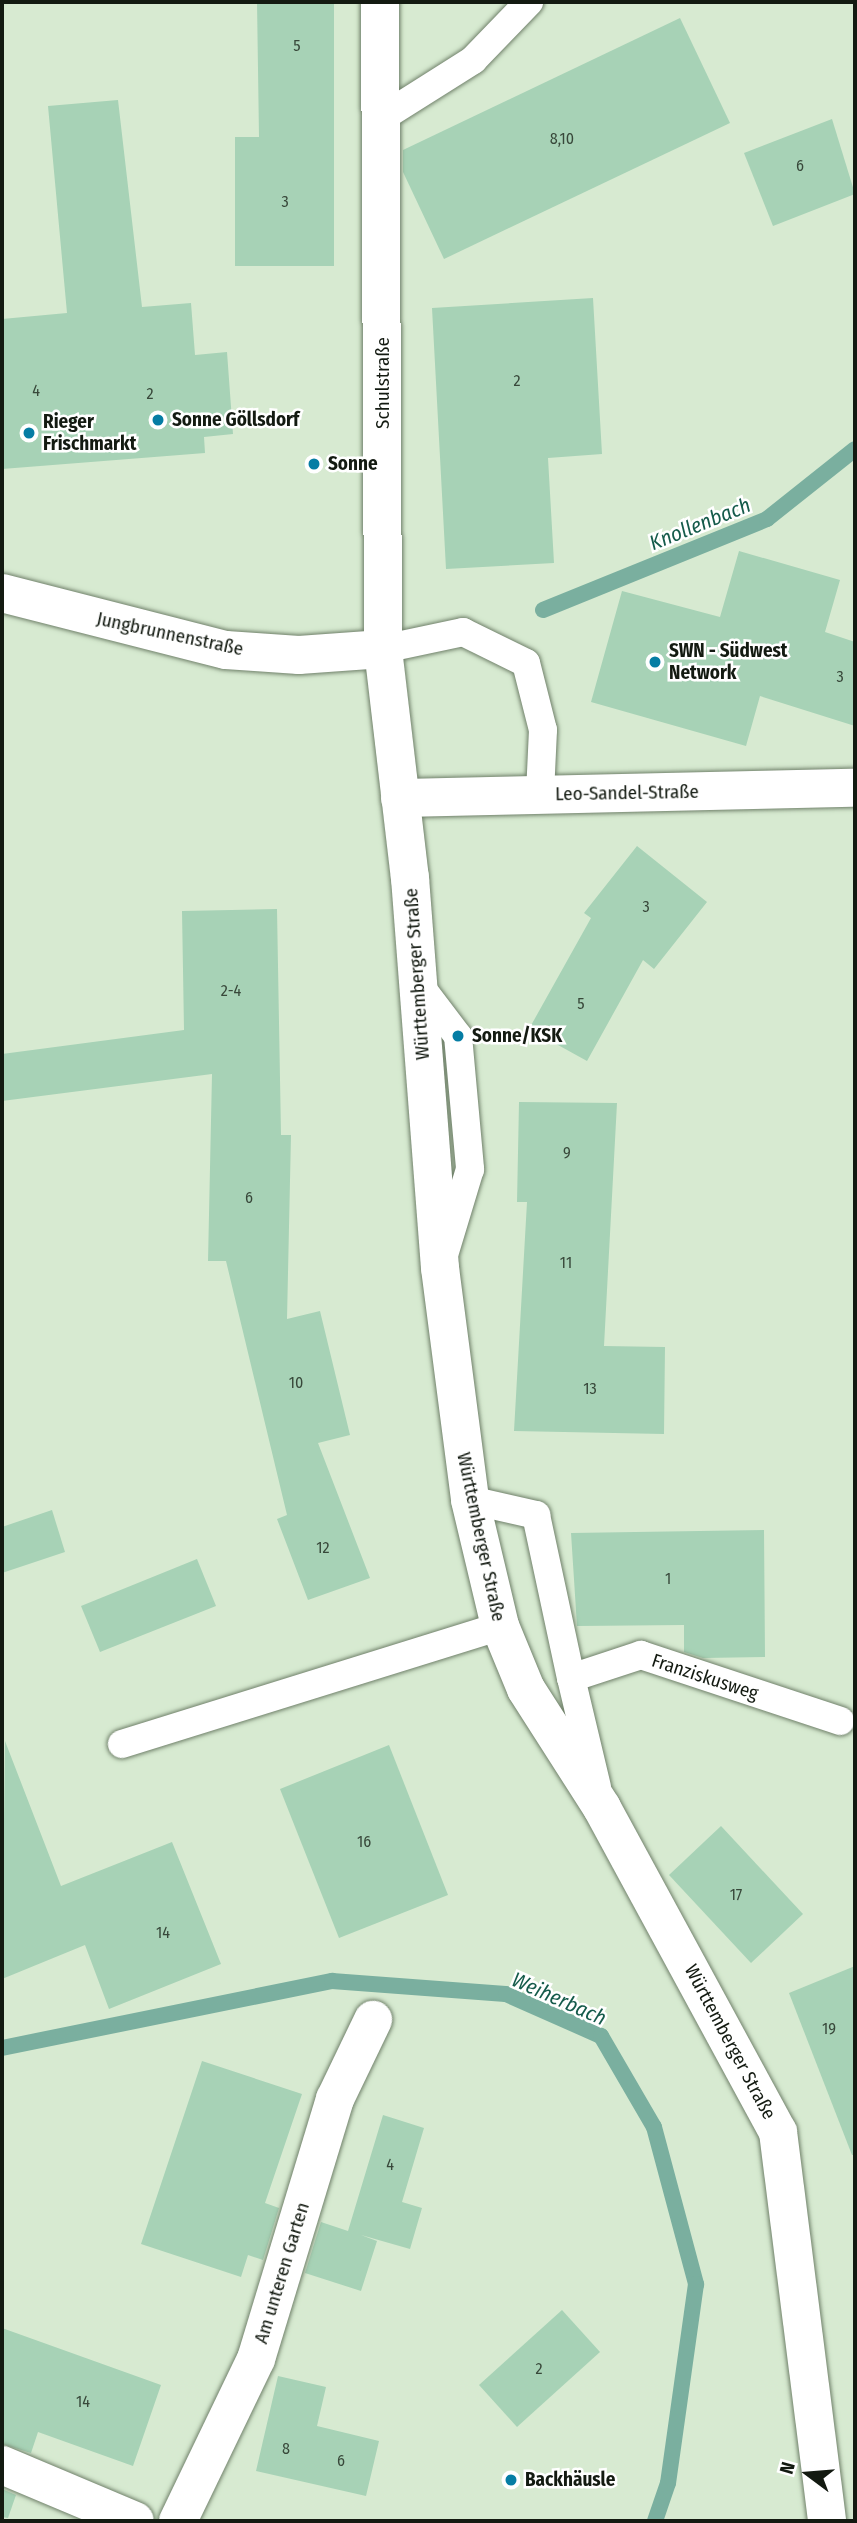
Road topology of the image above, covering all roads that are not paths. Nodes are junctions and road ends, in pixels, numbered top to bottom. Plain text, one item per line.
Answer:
1 (380, 2) edge
2 (529, 2) edge
3 (383, 117) junction
4 (2, 593) edge
5 (383, 649) junction
6 (855, 788) edge
7 (540, 794) junction
8 (400, 798) junction
9 (470, 1500) junction
10 (499, 1626) junction
11 (570, 1678) junction
12 (840, 1721) dead end
13 (122, 1744) dead end
14 (602, 1808) junction
15 (373, 2020) dead end
16 (2, 2465) edge
17 (135, 2521) edge
18 (178, 2521) edge
19 (827, 2521) edge

1 - 3 street, Schulstraße
2 - 3 lane
3 - 5 street, Schulstraße
4 - 5 street, Jungbrunnenstraße
5 - 7 lane
5 - 8 street, Württemberger Straße
6 - 7 street, Leo-Sandel-Straße
7 - 8 street, Leo-Sandel-Straße
8 - 9 street, Württemberger Straße
9 - 10 street, Württemberger Straße
9 - 11 lane
10 - 13 lane
10 - 14 street, Württemberger Straße
11 - 12 lane, Franziskusweg
11 - 14 lane
14 - 19 street, Württemberger Straße
15 - 18 street, Am unteren Garten
16 - 17 street

